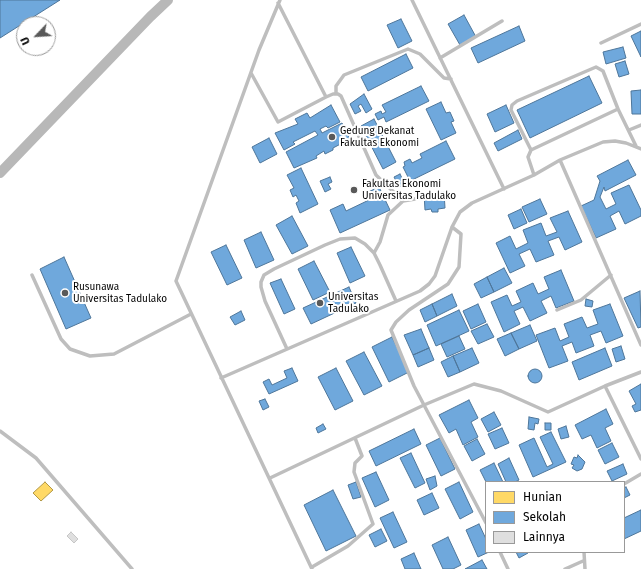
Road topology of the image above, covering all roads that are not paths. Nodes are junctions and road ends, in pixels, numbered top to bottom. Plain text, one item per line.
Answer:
1 (168, 0) edge
2 (412, 0) edge
3 (279, 2) edge
4 (502, 21) dead end
5 (641, 24) edge
6 (601, 44) dead end
7 (440, 58) junction
8 (251, 73) junction
9 (451, 79) junction
10 (336, 94) junction
11 (326, 97) junction
12 (618, 109) junction
13 (641, 124) edge
14 (630, 130) junction
15 (636, 146) junction
16 (641, 149) edge
17 (531, 150) junction
18 (560, 160) junction
19 (0, 172) edge
20 (534, 175) junction
21 (504, 189) junction
22 (415, 199) dead end
23 (403, 201) junction
24 (452, 227) junction
25 (374, 253) junction
26 (32, 275) dead end
27 (611, 275) junction
28 (396, 301) junction
29 (557, 310) dead end
30 (191, 314) junction
31 (641, 345) edge
32 (287, 349) junction
33 (641, 372) edge
34 (221, 378) junction
35 (605, 386) junction
36 (424, 405) junction
37 (0, 431) edge
38 (355, 438) junction
39 (641, 459) edge
40 (641, 474) edge
41 (270, 478) junction
42 (625, 483) edge
43 (485, 522) edge
44 (500, 553) edge
45 (584, 553) edge
46 (583, 561) junction
47 (312, 568) edge
48 (132, 569) edge
49 (508, 569) edge
50 (565, 569) edge
51 (585, 569) edge

1 - 19 street
2 - 7 lane
3 - 8 lane
3 - 11 lane
4 - 7 lane
5 - 6 lane
7 - 9 lane
8 - 11 lane
8 - 30 lane
9 - 10 lane
9 - 21 lane
10 - 11 lane
10 - 23 lane
12 - 14 lane
12 - 17 lane
12 - 17 lane
13 - 14 lane
14 - 15 lane
15 - 16 lane
15 - 18 lane
17 - 20 lane
18 - 20 lane
18 - 27 lane
20 - 21 lane
21 - 24 lane
22 - 23 lane
23 - 25 lane
24 - 28 lane
24 - 36 lane
25 - 28 lane
25 - 32 lane
26 - 30 lane
27 - 29 lane
27 - 31 lane
28 - 32 lane
30 - 34 lane
32 - 34 lane
33 - 35 lane
34 - 41 lane
35 - 36 lane
35 - 39 lane
36 - 38 lane
36 - 43 lane
37 - 48 lane
38 - 41 lane
38 - 47 lane
40 - 42 lane
41 - 47 lane
44 - 49 lane
45 - 46 lane
46 - 50 lane
46 - 51 lane

